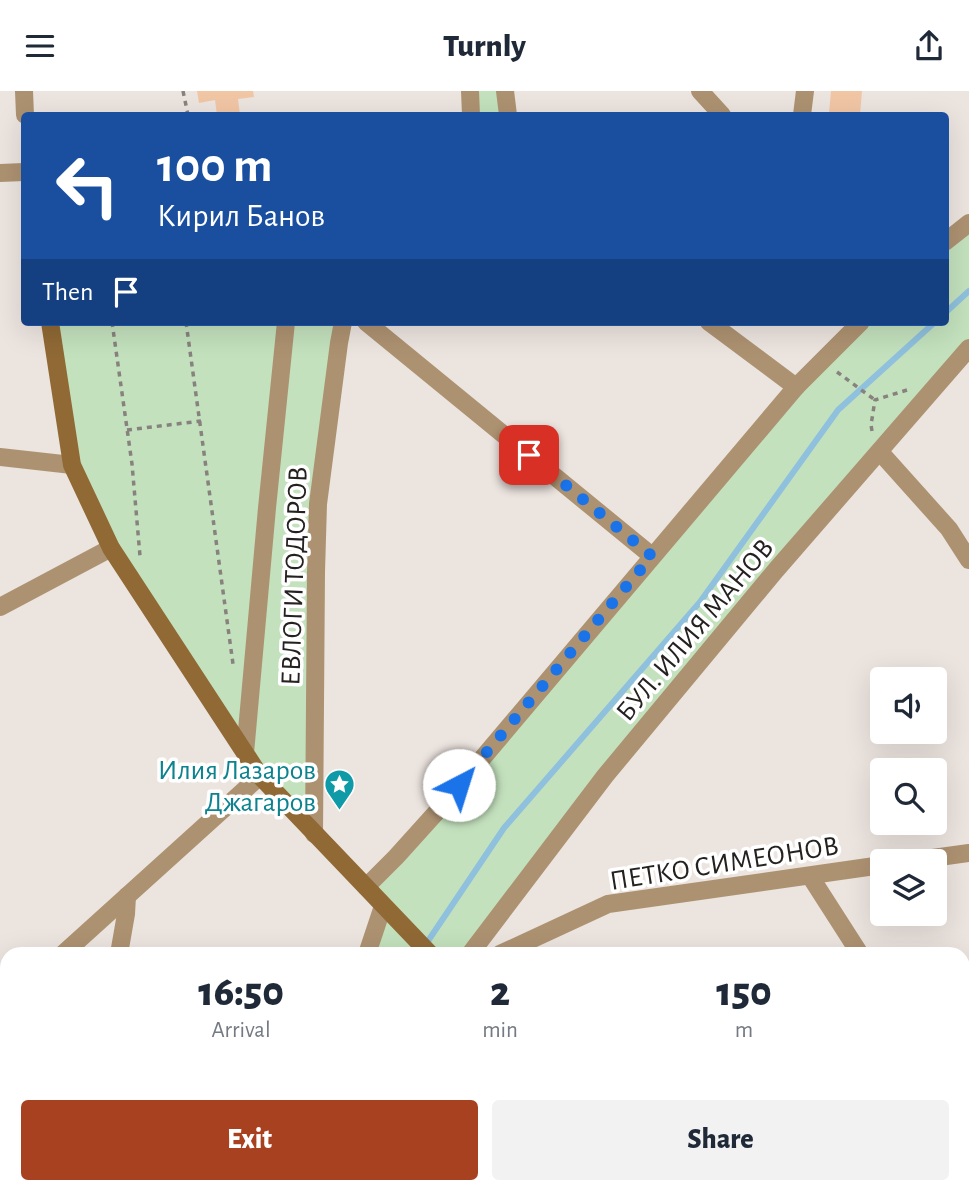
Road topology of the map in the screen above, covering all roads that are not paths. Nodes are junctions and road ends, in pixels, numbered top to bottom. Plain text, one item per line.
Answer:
1 (24, 91) edge
2 (470, 91) edge
3 (505, 91) edge
4 (700, 91) edge
5 (805, 91) edge
6 (25, 112) edge
7 (471, 112) edge
8 (508, 112) edge
9 (719, 112) edge
10 (802, 112) edge
11 (21, 171) edge
12 (0, 173) edge
13 (969, 223) edge
14 (949, 239) edge
15 (51, 326) edge
16 (286, 326) edge
17 (343, 326) edge
18 (371, 326) edge
19 (714, 326) edge
20 (857, 326) edge
21 (969, 348) edge
22 (796, 387) junction
23 (880, 452) junction
24 (0, 457) edge
25 (72, 465) junction
26 (111, 548) junction
27 (652, 556) junction
28 (969, 560) edge
29 (0, 607) edge
30 (244, 753) junction
31 (260, 776) junction
32 (314, 834) junction
33 (969, 853) edge
34 (947, 856) edge
35 (870, 867) edge
36 (810, 876) junction
37 (366, 887) junction
38 (127, 896) junction
39 (383, 906) junction
40 (71, 947) edge
41 (120, 947) edge
42 (369, 947) edge
43 (423, 947) edge
44 (475, 947) edge
45 (515, 947) edge
46 (856, 947) edge

1 - 6 street
2 - 7 street
3 - 8 street
4 - 9 street
5 - 10 street
11 - 12 street
13 - 14 street
15 - 25 street
16 - 30 street, ЕВЛОГИ ТОДОРОВ
17 - 32 street, ЕВЛОГИ ТОДОРОВ
18 - 27 street
19 - 22 street
20 - 22 street
21 - 23 street, БУЛ. ИЛИЯ МАНОВ
22 - 27 street
23 - 28 street
23 - 44 street, БУЛ. ИЛИЯ МАНОВ
24 - 25 street
25 - 26 street
26 - 29 street
26 - 30 street
27 - 37 street
30 - 31 street
31 - 32 street
31 - 38 street
32 - 37 street
33 - 34 street
35 - 36 street, ПЕТКО СИМЕОНОВ
36 - 45 street, ПЕТКО СИМЕОНОВ
36 - 46 street
37 - 39 street
38 - 40 street
38 - 41 street
39 - 42 street
39 - 43 street

